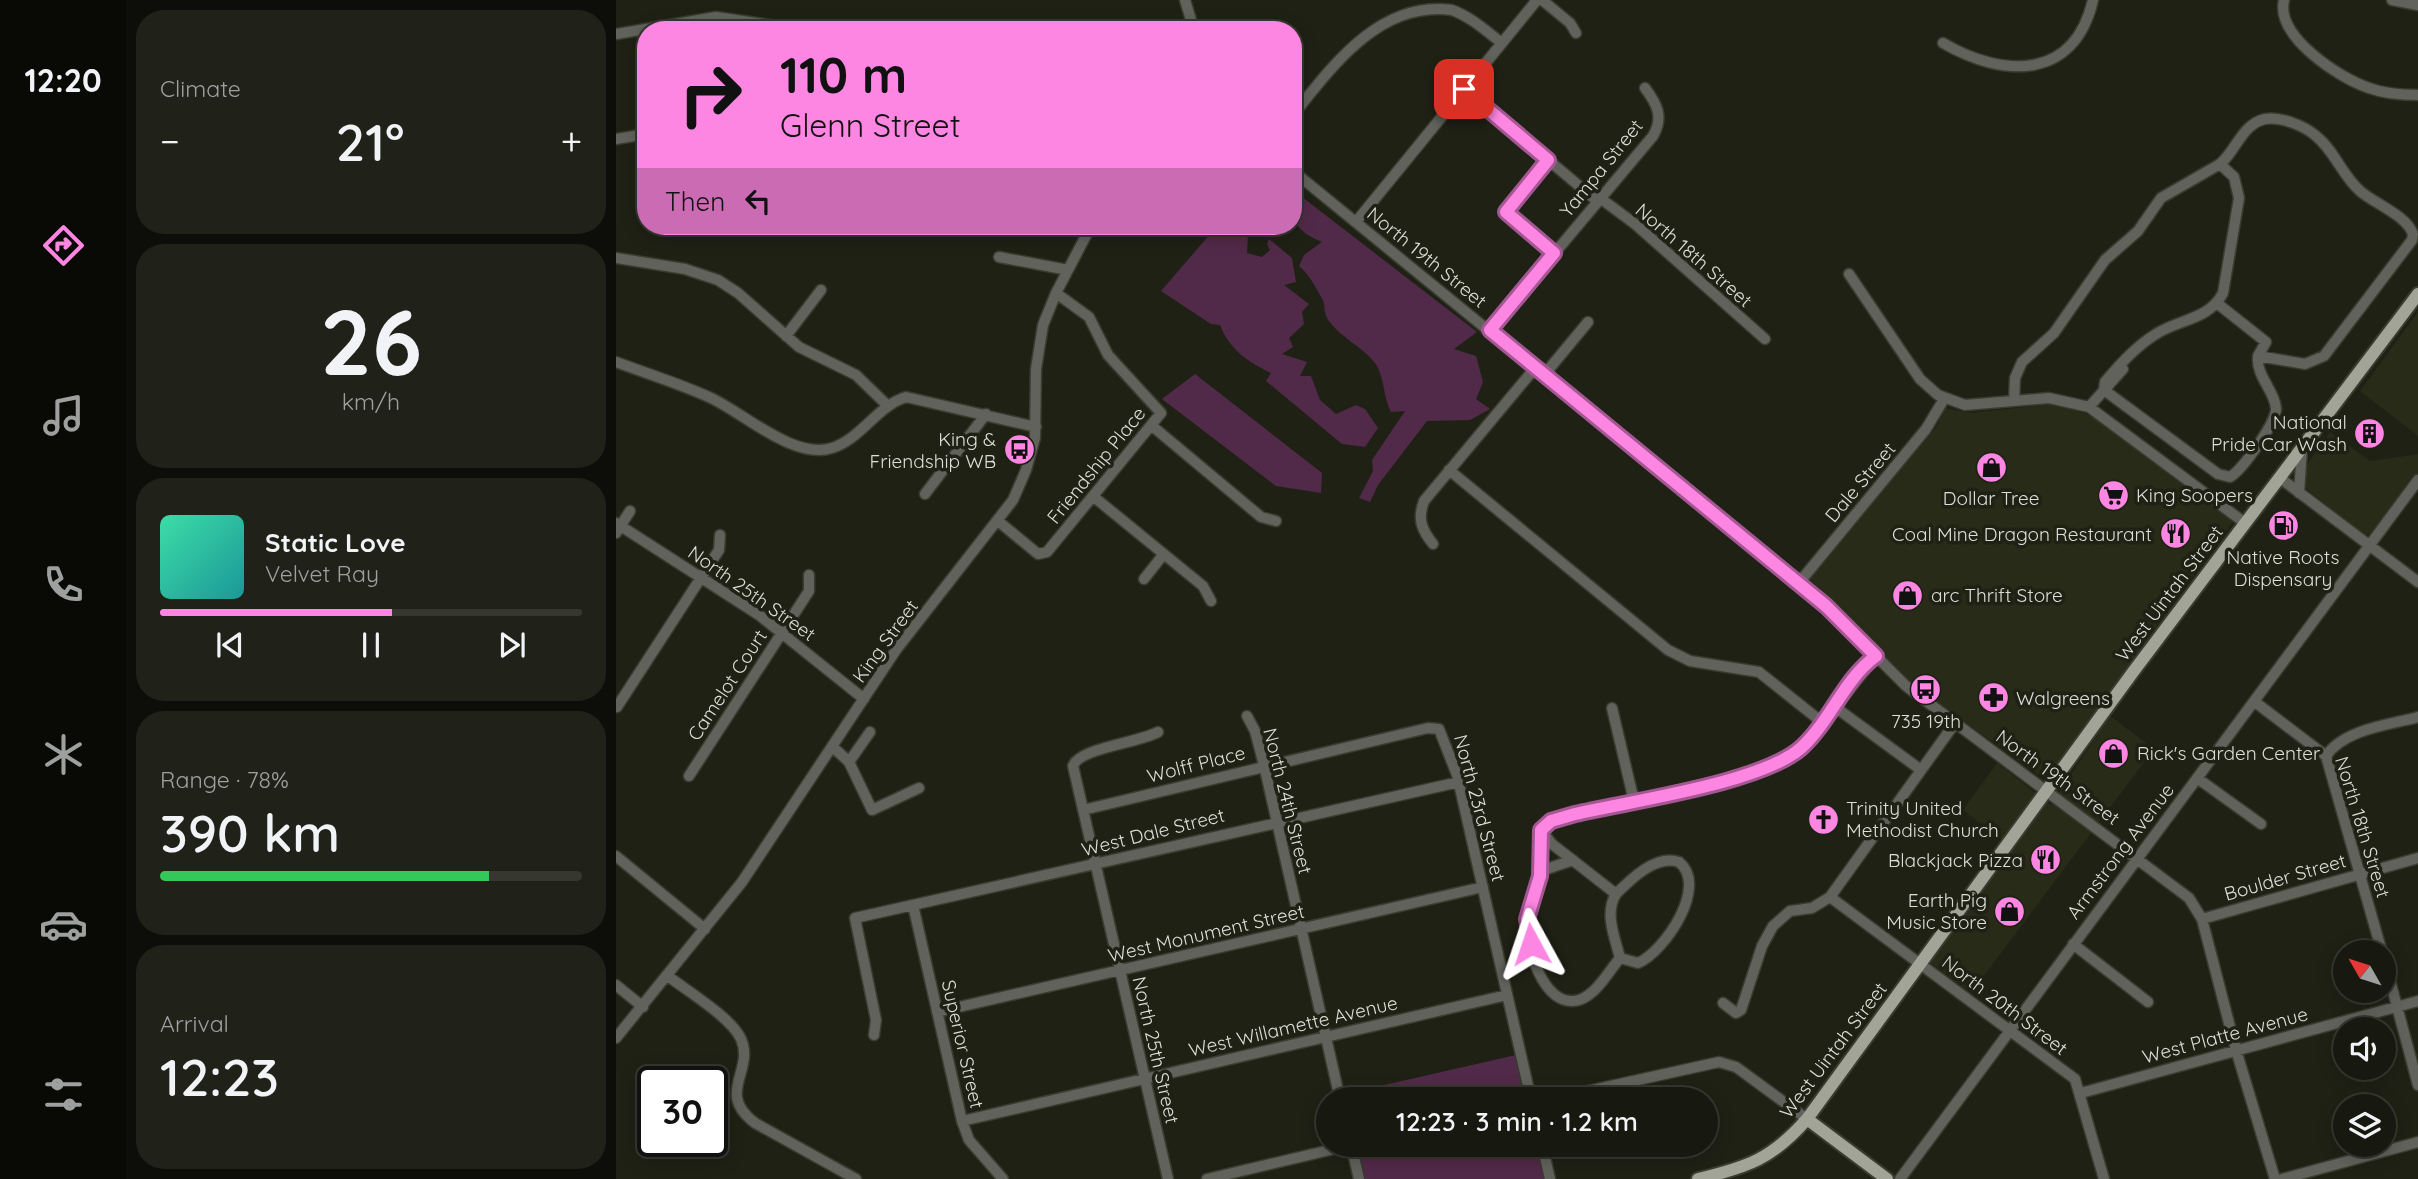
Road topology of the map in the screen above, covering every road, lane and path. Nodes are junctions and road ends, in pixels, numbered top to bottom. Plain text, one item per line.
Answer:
1 (1185, 0) edge
2 (1540, 0) edge
3 (2093, 0) edge
4 (2284, 0) edge
5 (2392, 0) edge
6 (2418, 5) edge
7 (692, 21) edge
8 (743, 21) edge
9 (1191, 21) edge
10 (637, 30) edge
11 (1576, 33) dead end
12 (616, 34) edge
13 (1502, 43) junction
14 (1943, 43) dead end
15 (1645, 88) dead end
16 (1464, 89) junction
17 (2418, 95) edge
18 (1302, 104) edge
19 (637, 136) edge
20 (616, 139) edge
21 (1548, 160) junction
22 (2220, 164) junction
23 (1302, 178) edge
24 (1598, 200) junction
25 (1356, 222) junction
26 (1086, 235) edge
27 (1554, 253) junction
28 (999, 257) dead end
29 (616, 258) edge
30 (1068, 270) junction
31 (1849, 274) dead end
32 (821, 290) dead end
33 (1056, 293) junction
34 (2418, 294) edge
35 (2218, 304) junction
36 (1588, 322) dead end
37 (1490, 330) junction
38 (786, 335) junction
39 (1765, 339) dead end
40 (2258, 356) junction
41 (616, 362) edge
42 (1535, 368) junction
43 (1544, 375) junction
44 (2104, 390) junction
45 (1944, 399) junction
46 (2014, 401) junction
47 (888, 406) junction
48 (2089, 407) junction
49 (986, 414) junction
50 (1151, 425) junction
51 (1036, 426) junction
52 (2302, 449) junction
53 (1449, 470) junction
54 (2280, 478) junction
55 (2418, 480) edge
56 (2299, 493) junction
57 (925, 494) dead end
58 (1094, 497) junction
59 (630, 511) dead end
60 (998, 521) junction
61 (1276, 521) dead end
62 (2245, 523) junction
63 (618, 527) edge
64 (720, 534) dead end
65 (1433, 544) dead end
66 (2369, 545) junction
67 (1163, 555) junction
68 (809, 575) dead end
69 (702, 579) junction
70 (1144, 579) dead end
71 (2418, 582) edge
72 (1798, 584) junction
73 (1211, 601) dead end
74 (782, 632) junction
75 (1876, 656) junction
76 (864, 699) junction
77 (2255, 702) junction
78 (1835, 706) junction
79 (617, 707) edge
80 (1612, 708) dead end
81 (1247, 716) dead end
82 (2418, 717) edge
83 (1823, 723) junction
84 (1955, 723) junction
85 (1441, 730) joint
86 (870, 732) dead end
87 (1158, 732) dead end
88 (833, 747) junction
89 (2326, 756) junction
90 (849, 762) junction
91 (1264, 765) junction
92 (1921, 770) junction
93 (689, 776) dead end
94 (2197, 778) junction
95 (1459, 782) junction
96 (919, 788) dead end
97 (2048, 792) junction
98 (1634, 801) junction
99 (1083, 810) junction
100 (1275, 821) junction
101 (2261, 824) dead end
102 (1541, 830) junction
103 (616, 856) edge
104 (2137, 858) junction
105 (2418, 858) edge
106 (1573, 860) junction
107 (1096, 864) junction
108 (1541, 871) junction
109 (2361, 873) junction
110 (1483, 887) junction
111 (1616, 894) junction
112 (1830, 897) junction
113 (913, 905) junction
114 (2202, 919) junction
115 (1300, 928) junction
116 (705, 929) junction
117 (2379, 940) edge
118 (2073, 944) junction
119 (1620, 958) junction
120 (1920, 964) junction
121 (1120, 972) junction
122 (668, 976) junction
123 (616, 985) edge
124 (1507, 995) junction
125 (2418, 1001) edge
126 (2148, 1002) dead end
127 (1723, 1003) dead end
128 (2396, 1003) edge
129 (643, 1007) junction
130 (2397, 1007) junction
131 (937, 1012) junction
132 (2010, 1030) junction
133 (873, 1035) dead end
134 (1325, 1036) junction
135 (616, 1038) edge
136 (2236, 1050) junction
137 (1145, 1079) junction
138 (2418, 1085) edge
139 (1337, 1087) edge
140 (1528, 1087) edge
141 (1603, 1087) edge
142 (2081, 1093) junction
143 (1807, 1119) junction
144 (962, 1121) junction
145 (2418, 1142) edge
146 (1316, 1153) edge
147 (1354, 1157) edge
148 (1545, 1157) edge
149 (1742, 1174) edge
150 (856, 1179) edge
151 (1003, 1179) edge
152 (1168, 1179) edge
153 (1207, 1179) edge
154 (1359, 1179) edge
155 (1550, 1179) edge
156 (1698, 1179) edge
157 (1887, 1179) edge
158 (1900, 1179) edge
159 (2104, 1179) edge
160 (2275, 1179) edge
161 (2281, 1179) edge

1 - 9 street
2 - 11 street
2 - 13 street
3 - 14 street
4 - 17 street
5 - 6 street
7 - 8 street
10 - 12 street
13 - 16 street
13 - 18 street
15 - 24 street, Yampa Street
16 - 21 street, North 18th Street
16 - 25 street
19 - 20 street
21 - 24 street, North 18th Street
21 - 27 street
22 - 35 street
22 - 40 street
22 - 46 street
23 - 25 street, North 19th Street
24 - 27 street, Yampa Street
24 - 39 street, North 18th Street
25 - 37 street, North 19th Street
26 - 30 street, King Street
27 - 37 street, Yampa Street
28 - 30 street
29 - 38 street
30 - 33 street, King Street
31 - 45 street
32 - 38 street
33 - 50 street, Friendship Place
33 - 51 street, King Street
34 - 52 main road, West Uintah Street
35 - 40 street
35 - 44 street
36 - 43 street
37 - 42 street, North 19th Street
38 - 47 street
40 - 44 street
41 - 47 street
42 - 43 street, North 19th Street
42 - 53 street
43 - 72 street, North 19th Street
44 - 48 street
45 - 46 street
45 - 72 street, Dale Street
46 - 48 street
47 - 49 street
48 - 62 street
49 - 51 street
49 - 57 street
50 - 58 street, Friendship Place
50 - 61 street
51 - 60 street, King Street
52 - 54 main road, West Uintah Street
52 - 56 street
53 - 65 street
53 - 83 street
54 - 56 street
54 - 62 main road, West Uintah Street
55 - 66 street, Armstrong Avenue
56 - 66 street
58 - 60 street, Friendship Place
58 - 67 street
59 - 63 street
60 - 76 street, King Street
62 - 97 main road, West Uintah Street
63 - 69 street, North 25th Street
64 - 69 street
66 - 71 street
66 - 77 street, Armstrong Avenue
67 - 70 street
67 - 73 street
68 - 74 street, Camelot Court
69 - 74 street, North 25th Street
69 - 79 street
72 - 75 street, North 19th Street
74 - 76 street, North 25th Street
74 - 93 street, Camelot Court
75 - 78 street
75 - 84 street, North 19th Street
76 - 88 street, King Street
77 - 89 street, North 18th Street
77 - 94 street, Armstrong Avenue
78 - 83 street
78 - 92 street
80 - 98 street
81 - 91 street, North 24th Street
82 - 89 street
83 - 98 street
84 - 92 street
84 - 97 street, North 19th Street
85 - 91 street, Wolff Place
85 - 95 street, North 23rd Street
86 - 90 street
87 - 99 street, North 25th Street
88 - 90 street
88 - 116 street, King Street
89 - 109 street, North 18th Street
90 - 96 street
91 - 99 street, Wolff Place
91 - 100 street, North 24th Street
92 - 112 street
94 - 101 street
94 - 104 street, Armstrong Avenue
95 - 100 street, West Dale Street
95 - 110 street, North 23rd Street
97 - 104 street, North 19th Street
97 - 120 main road, West Uintah Street
98 - 102 street
99 - 107 street, North 25th Street
100 - 107 street, West Dale Street
100 - 115 street, North 24th Street
102 - 106 street
102 - 108 street
103 - 116 street
104 - 114 street, North 19th Street
104 - 118 street, Armstrong Avenue
105 - 109 street, Boulder Street
106 - 108 street
106 - 111 street
107 - 113 street, West Dale Street
107 - 121 street, North 25th Street
108 - 119 street
109 - 114 street, Boulder Street
109 - 117 street, North 18th Street
110 - 115 street, West Monument Street
110 - 124 street, North 23rd Street
111 - 119 street
111 - 119 street
112 - 120 street, North 20th Street
112 - 127 street
113 - 131 street, Superior Street
113 - 133 street, West Dale Street
114 - 136 street, North 19th Street
115 - 121 street, West Monument Street
115 - 134 street, North 24th Street
116 - 122 street, King Street
118 - 126 street
118 - 132 street, Armstrong Avenue
120 - 132 street, North 20th Street
120 - 143 main road, West Uintah Street
121 - 131 street, West Monument Street
121 - 137 street, North 25th Street
122 - 129 street, King Street
122 - 150 street
123 - 129 street
124 - 134 street, West Willamette Avenue
124 - 140 street, North 23rd Street
125 - 130 street, West Platte Avenue
128 - 130 street
129 - 135 street, King Street
130 - 136 street, West Platte Avenue
130 - 138 street
131 - 144 street, Superior Street
132 - 142 street, North 20th Street
132 - 158 street, Armstrong Avenue
134 - 137 street, West Willamette Avenue
134 - 139 street, North 24th Street
136 - 142 street, West Platte Avenue
136 - 160 street, North 19th Street
137 - 144 street, West Willamette Avenue
137 - 152 street, North 25th Street
141 - 143 street
142 - 159 street, North 20th Street
143 - 149 main road, West Uintah Street
143 - 157 main road
144 - 151 street, Superior Street
145 - 161 street
146 - 153 street
147 - 154 street
148 - 155 street
149 - 156 main road, West Uintah Street

